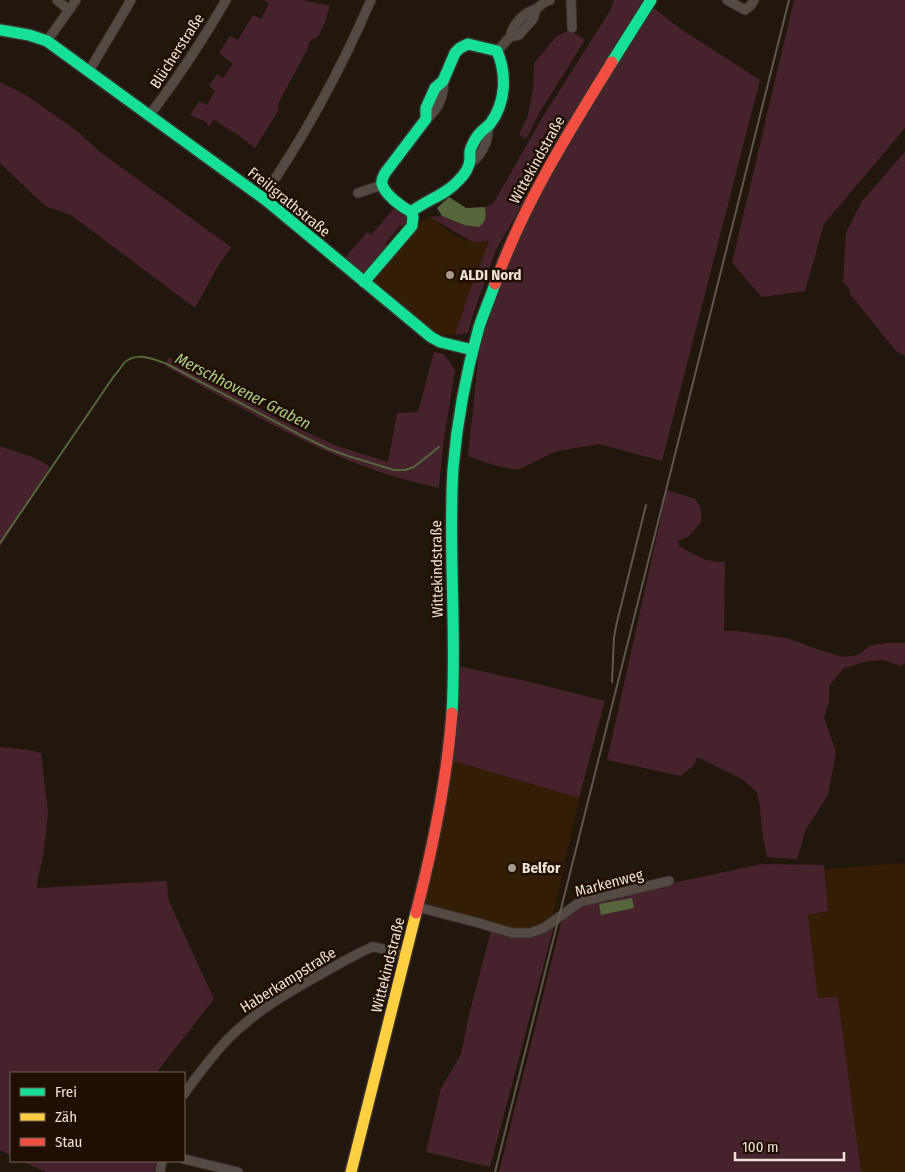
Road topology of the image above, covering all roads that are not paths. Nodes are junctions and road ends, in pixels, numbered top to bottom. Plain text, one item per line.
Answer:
1 (57, 0) edge
2 (76, 0) edge
3 (131, 0) edge
4 (226, 0) edge
5 (371, 0) edge
6 (550, 0) edge
7 (571, 0) edge
8 (651, 0) edge
9 (727, 0) edge
10 (754, 0) edge
11 (69, 10) junction
12 (572, 28) dead end
13 (0, 30) edge
14 (47, 41) junction
15 (496, 51) junction
16 (89, 71) junction
17 (149, 116) junction
18 (382, 185) junction
19 (358, 193) dead end
20 (262, 198) junction
21 (411, 212) junction
22 (364, 282) junction
23 (473, 350) junction
24 (669, 881) dead end
25 (418, 907) junction
26 (406, 955) junction
27 (185, 1093) edge
28 (185, 1159) edge
29 (238, 1172) edge
30 (352, 1172) edge

1 - 11 street
2 - 11 street
3 - 16 street
4 - 17 street, Blücherstraße
5 - 20 street
6 - 15 street
7 - 12 street
8 - 23 main road, Wittekindstraße
9 - 10 street
11 - 14 street
13 - 14 main road, Freiligrathstraße
14 - 16 main road, Freiligrathstraße
15 - 18 main road
15 - 21 main road
16 - 17 main road, Freiligrathstraße
17 - 20 main road, Freiligrathstraße
18 - 19 street
18 - 21 main road
20 - 22 main road, Freiligrathstraße
21 - 22 main road
22 - 23 main road, Freiligrathstraße
23 - 25 main road, Wittekindstraße
24 - 25 street, Markenweg
25 - 26 main road, Wittekindstraße
26 - 27 street, Haberkampstraße
26 - 30 main road, Wittekindstraße
28 - 29 street

